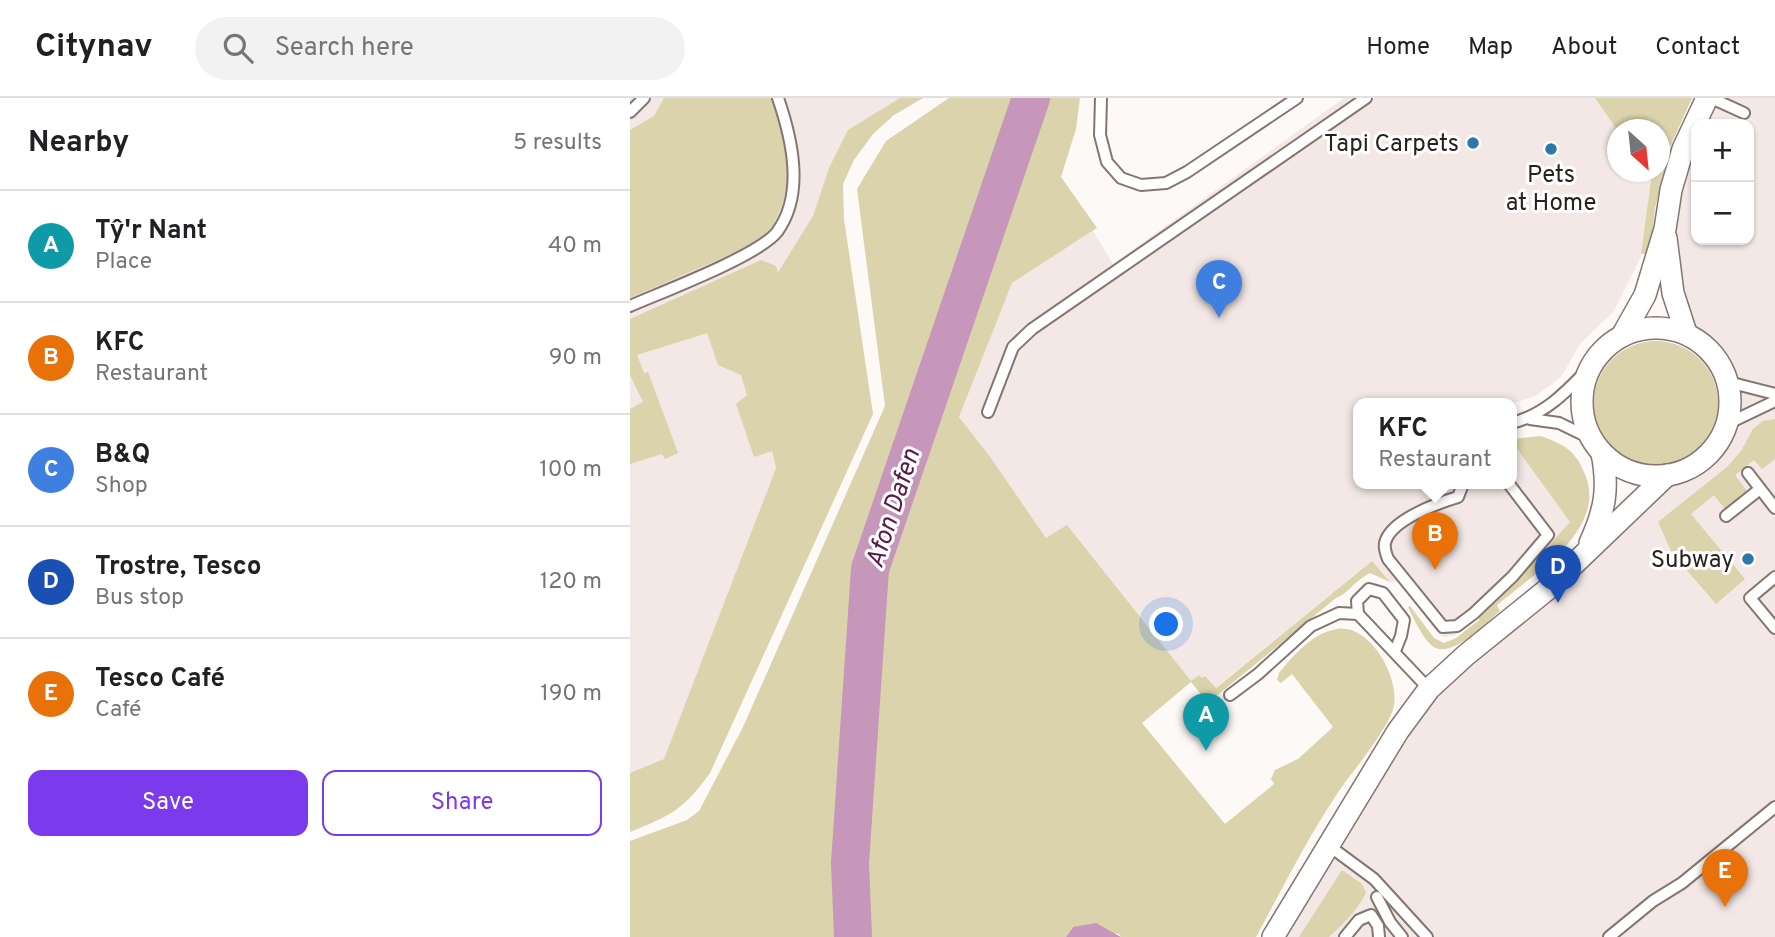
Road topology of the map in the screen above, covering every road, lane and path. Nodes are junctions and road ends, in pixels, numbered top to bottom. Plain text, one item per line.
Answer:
1 (643, 98) edge
2 (778, 98) edge
3 (1101, 98) edge
4 (1297, 98) edge
5 (1366, 98) edge
6 (1709, 98) edge
7 (630, 112) edge
8 (1744, 113) dead end
9 (1665, 229) junction
10 (630, 306) edge
11 (1686, 333) junction
12 (1622, 335) junction
13 (1591, 366) junction
14 (1728, 382) junction
15 (1775, 394) edge
16 (1775, 401) edge
17 (989, 412) dead end
18 (1530, 419) junction
19 (1517, 423) edge
20 (1727, 424) junction
21 (1597, 446) junction
22 (1748, 473) dead end
23 (1667, 475) junction
24 (1461, 489) edge
25 (1514, 489) edge
26 (1760, 489) junction
27 (1775, 508) edge
28 (1726, 516) dead end
29 (1584, 555) junction
30 (1775, 577) edge
31 (1359, 614) junction
32 (1775, 628) edge
33 (1395, 651) junction
34 (1429, 689) junction
35 (1230, 695) dead end
36 (1775, 807) edge
37 (1328, 845) junction
38 (1374, 879) junction
39 (1377, 897) junction
40 (1371, 915) junction
41 (1273, 937) edge
42 (1345, 937) edge
43 (1379, 937) edge
44 (1402, 937) edge
45 (1427, 937) edge
46 (1609, 937) edge

1 - 7 lane
2 - 10 lane
3 - 4 lane
5 - 17 lane
6 - 8 lane
6 - 9 street
9 - 11 street
9 - 12 street
11 - 12 street
11 - 14 street
12 - 13 street
13 - 18 lane
13 - 21 street
14 - 15 lane
14 - 20 street
16 - 20 lane
18 - 19 lane
18 - 21 lane
20 - 23 street
21 - 23 street
21 - 29 street
22 - 26 lane
23 - 29 street
24 - 25 lane
26 - 27 lane
26 - 28 lane
29 - 34 street
30 - 32 lane
31 - 33 lane
31 - 33 lane
31 - 35 lane
33 - 34 lane
34 - 37 street
36 - 46 lane
37 - 38 lane
37 - 41 street
38 - 39 lane
38 - 45 lane
39 - 40 lane
39 - 44 lane
40 - 42 lane
40 - 43 lane

